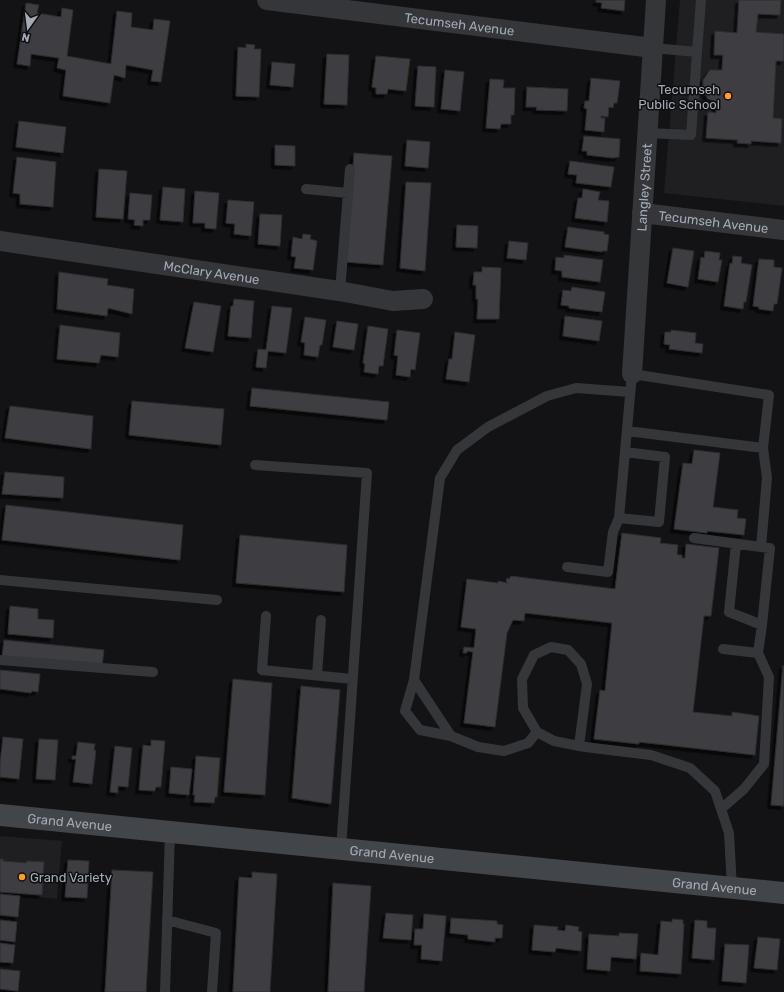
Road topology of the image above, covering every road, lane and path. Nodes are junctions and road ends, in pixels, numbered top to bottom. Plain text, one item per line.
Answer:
1 (267, 0) edge
2 (656, 0) edge
3 (701, 0) edge
4 (653, 48) junction
5 (697, 52) junction
6 (647, 133) junction
7 (350, 169) dead end
8 (306, 189) dead end
9 (348, 193) junction
10 (642, 213) junction
11 (784, 230) edge
12 (0, 241) edge
13 (340, 292) junction
14 (423, 299) dead end
15 (631, 383) junction
16 (627, 431) junction
17 (763, 448) junction
18 (625, 452) junction
19 (255, 465) dead end
20 (618, 518) junction
21 (694, 538) dead end
22 (736, 544) junction
23 (761, 547) junction
24 (566, 567) dead end
25 (0, 580) edge
26 (217, 600) dead end
27 (266, 616) dead end
28 (321, 620) dead end
29 (762, 626) junction
30 (723, 649) dead end
31 (758, 653) junction
32 (0, 660) edge
33 (153, 672) dead end
34 (317, 676) junction
35 (352, 679) junction
36 (414, 680) junction
37 (537, 732) junction
38 (451, 736) junction
39 (579, 746) junction
40 (721, 809) junction
41 (0, 815) edge
42 (170, 832) junction
43 (341, 849) junction
44 (732, 888) junction
45 (784, 893) edge
46 (167, 920) junction
47 (165, 992) edge
48 (212, 992) edge

1 - 4 street, Tecumseh Avenue
2 - 4 street, Langley Street
3 - 5 lane
4 - 5 lane
4 - 6 street, Langley Street
5 - 6 lane
6 - 10 street, Langley Street
7 - 9 lane
8 - 9 lane
9 - 13 lane
10 - 11 street, Tecumseh Avenue
10 - 15 street, Langley Street
12 - 13 street, McClary Avenue
13 - 14 street, McClary Avenue
15 - 16 lane
15 - 17 lane
15 - 36 lane
16 - 17 lane
16 - 18 lane
17 - 23 lane
18 - 20 lane
18 - 20 lane
19 - 35 lane
20 - 24 lane
21 - 22 lane
22 - 23 lane
22 - 29 lane
23 - 29 lane
25 - 26 lane
27 - 34 lane
28 - 34 lane
29 - 31 lane
30 - 31 lane
31 - 40 lane
32 - 33 lane
34 - 35 lane
35 - 43 lane
36 - 38 lane
36 - 38 lane
37 - 38 lane
37 - 39 lane
37 - 39 lane
39 - 40 lane
40 - 44 lane
41 - 42 street, Grand Avenue
42 - 43 street, Grand Avenue
42 - 46 lane
43 - 44 street, Grand Avenue
44 - 45 street, Grand Avenue
46 - 47 lane
46 - 48 lane

